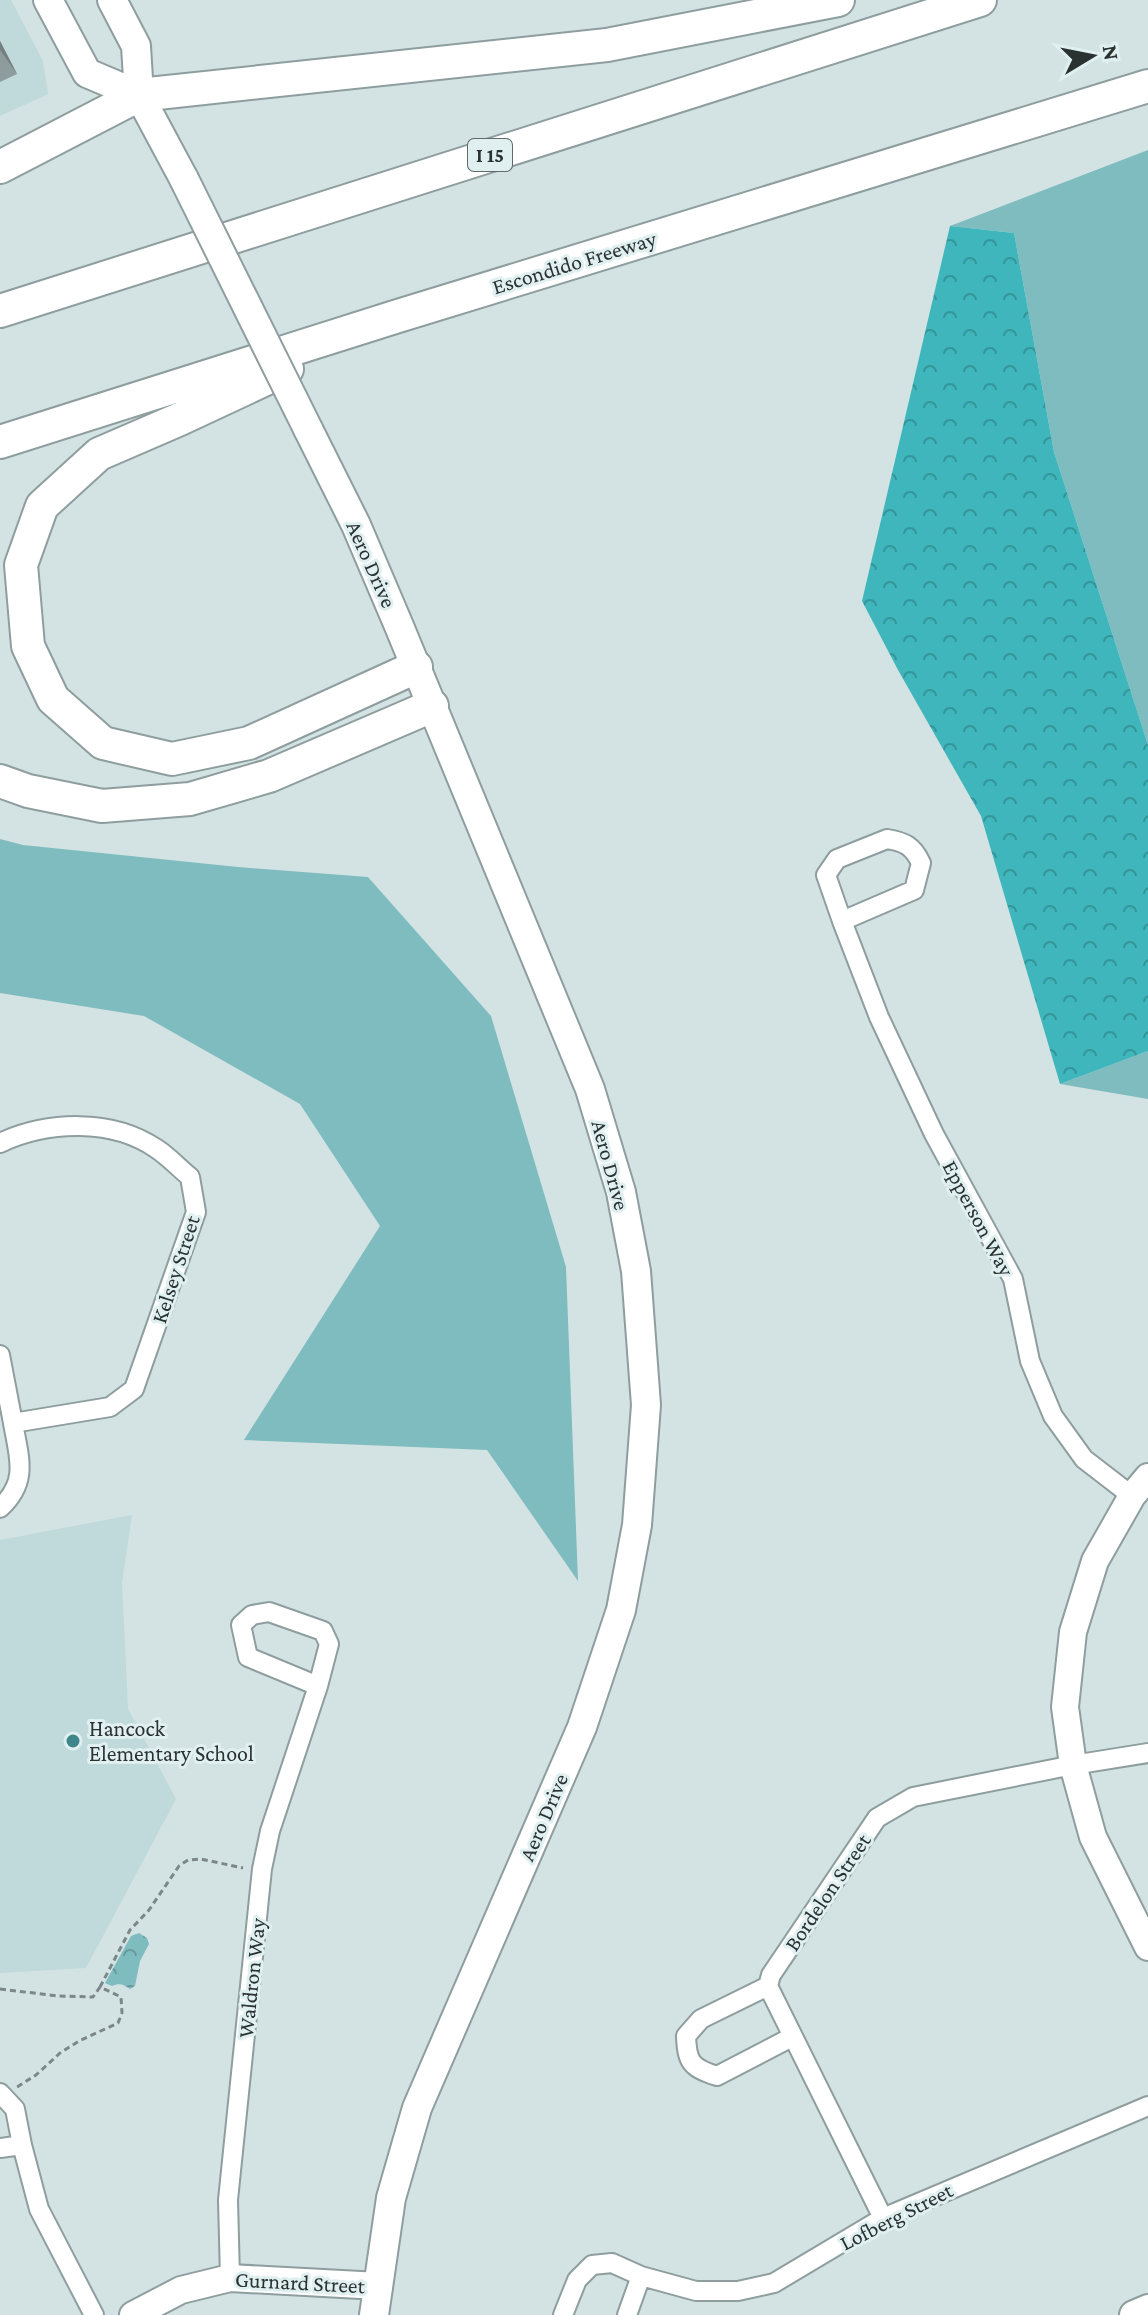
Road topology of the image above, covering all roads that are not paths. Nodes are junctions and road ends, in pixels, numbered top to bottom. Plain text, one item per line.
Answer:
1 (48, 0) edge
2 (112, 0) edge
3 (838, 0) edge
4 (980, 0) edge
5 (1148, 86) edge
6 (139, 95) junction
7 (0, 167) edge
8 (0, 311) edge
9 (398, 316) junction
10 (0, 442) edge
11 (416, 667) junction
12 (432, 706) junction
13 (0, 781) edge
14 (842, 921) junction
15 (0, 1143) edge
16 (0, 1355) edge
17 (13, 1423) junction
18 (1140, 1486) edge
19 (0, 1508) edge
20 (318, 1686) junction
21 (1148, 1753) edge
22 (1073, 1765) junction
23 (1148, 1947) edge
24 (768, 1986) junction
25 (792, 2037) junction
26 (2, 2095) edge
27 (1148, 2106) edge
28 (22, 2145) junction
29 (0, 2148) edge
30 (883, 2218) junction
31 (641, 2276) junction
32 (230, 2278) junction
33 (379, 2286) junction
34 (1148, 2309) edge
35 (94, 2315) edge
36 (133, 2315) edge
37 (374, 2315) edge
38 (391, 2315) edge
39 (563, 2315) edge
40 (627, 2315) edge
41 (1134, 2315) edge

1 - 6 main road
2 - 6 main road, Aero Drive
3 - 6 highway
4 - 8 highway, I 15
5 - 9 highway, Escondido Freeway
6 - 7 highway
6 - 11 main road, Aero Drive, bridge
9 - 10 highway, Escondido Freeway
9 - 11 highway
11 - 12 main road, Aero Drive
12 - 13 highway
12 - 33 main road, Aero Drive
14 - 14 street, Epperson Way
14 - 18 street, Epperson Way
15 - 17 street, Kelsey Street
16 - 17 street
17 - 19 street
18 - 22 street
20 - 20 street, Waldron Way
20 - 32 street, Waldron Way
21 - 22 street, Bordelon Street
22 - 23 street
22 - 24 street, Bordelon Street
24 - 25 street
24 - 25 street
25 - 30 street
26 - 28 street
27 - 30 street, Lofberg Street
28 - 29 street
28 - 35 street
30 - 31 street, Lofberg Street
31 - 39 street, Lofberg Street
31 - 40 street
32 - 33 street, Gurnard Street
32 - 36 street, Gurnard Street
33 - 37 main road, Aero Drive
33 - 38 main road
34 - 41 main road

